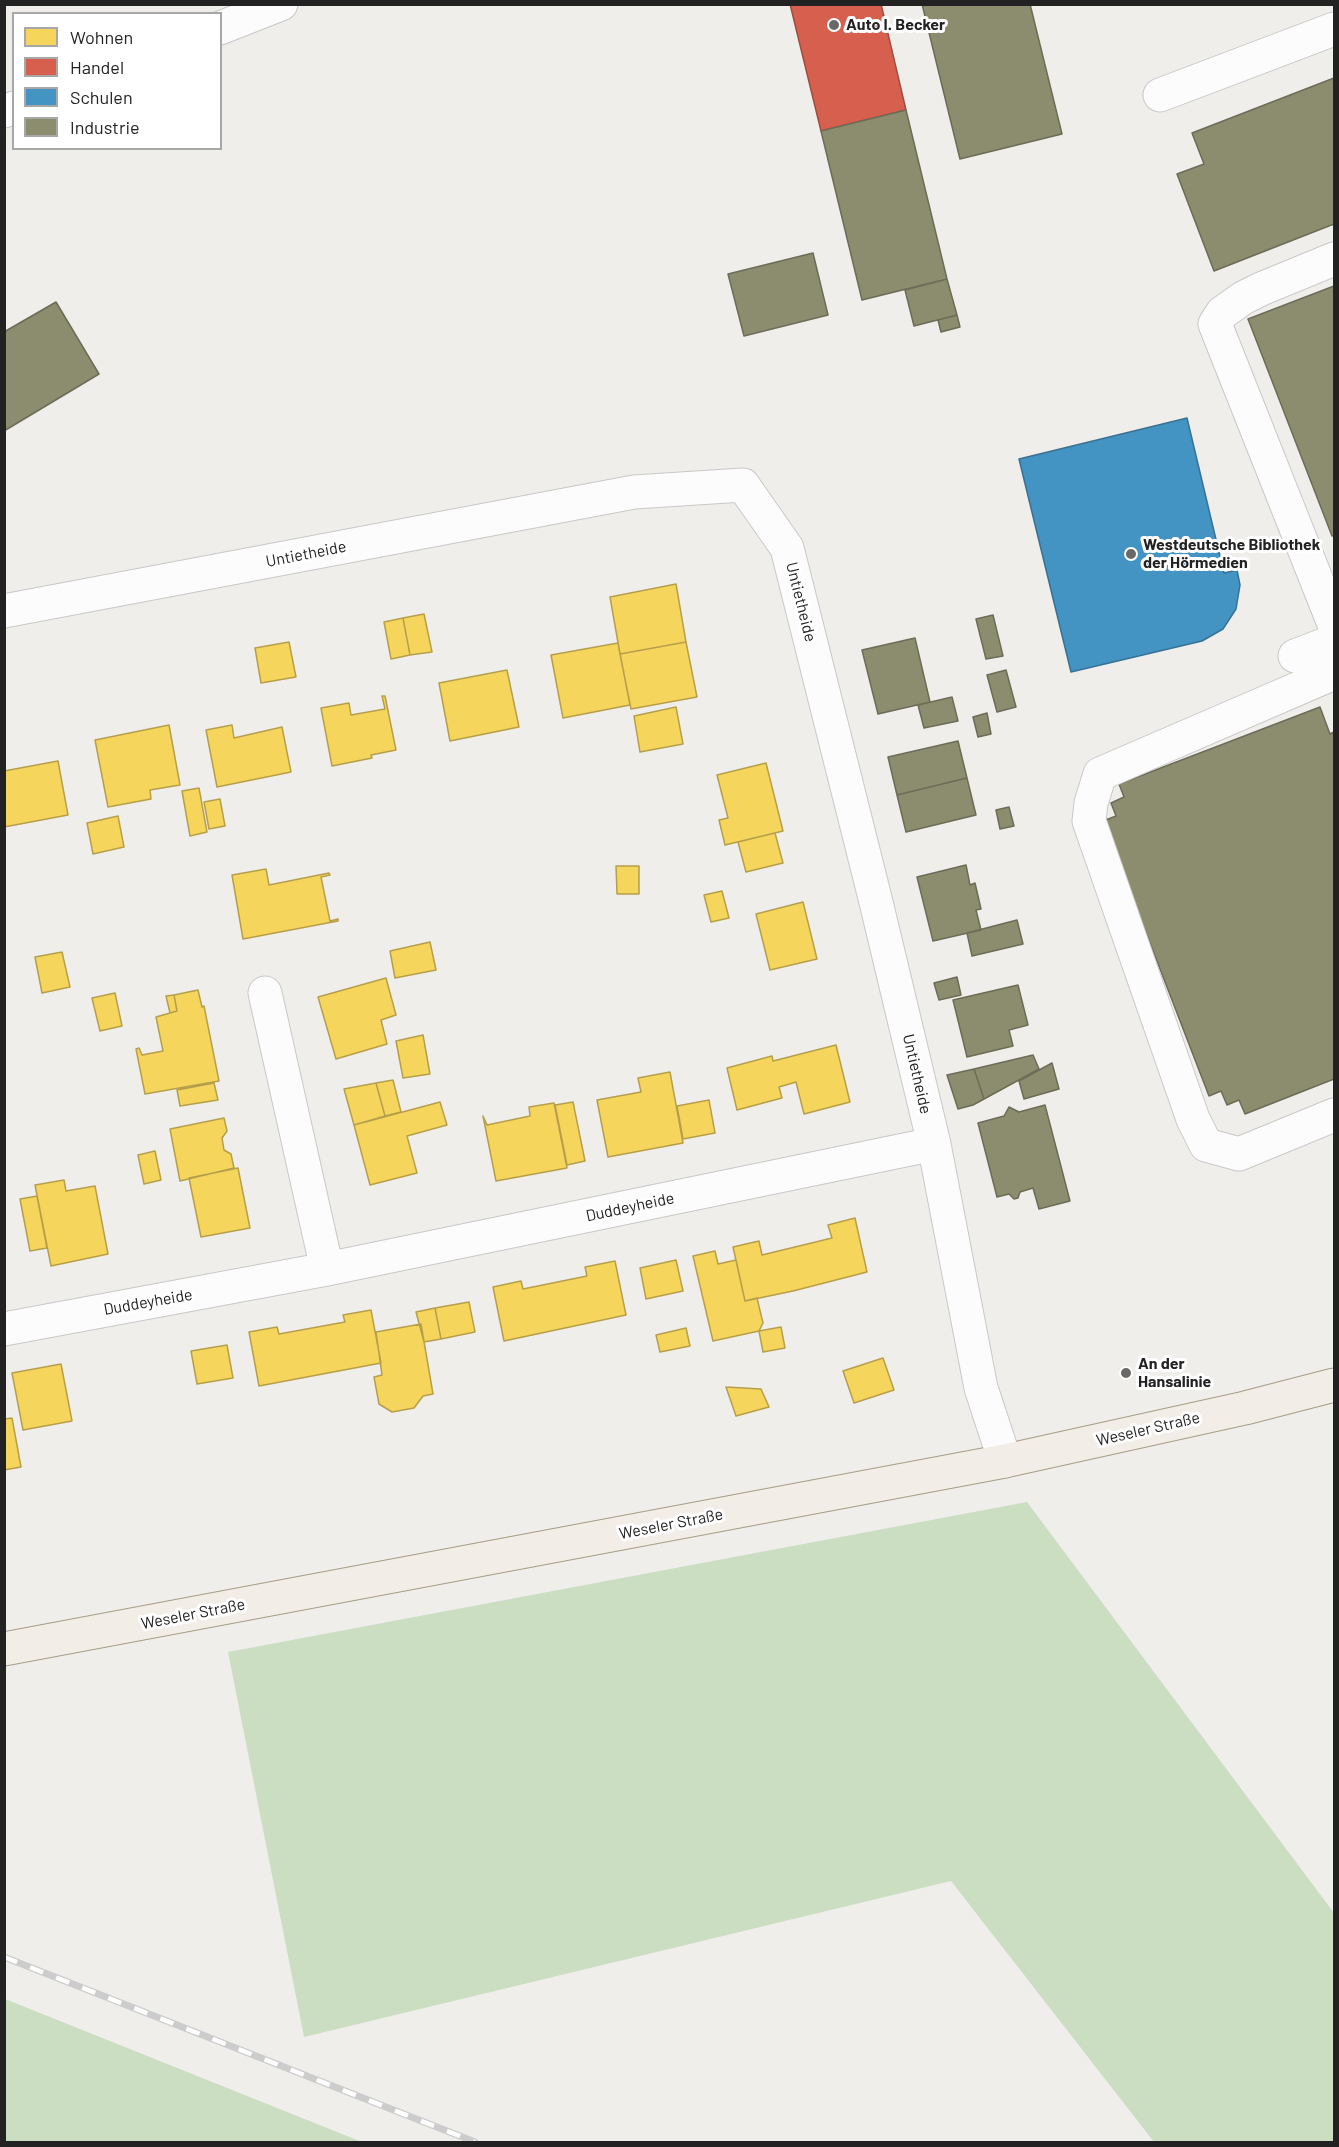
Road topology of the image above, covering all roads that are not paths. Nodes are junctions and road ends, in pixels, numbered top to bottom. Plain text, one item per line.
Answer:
1 (281, 4) edge
2 (222, 27) edge
3 (1335, 29) edge
4 (1160, 96) dead end
5 (1335, 259) edge
6 (1325, 575) edge
7 (4, 611) edge
8 (1335, 624) edge
9 (1335, 641) edge
10 (1295, 656) dead end
11 (1335, 673) edge
12 (265, 993) dead end
13 (1335, 1115) edge
14 (934, 1144) junction
15 (327, 1269) junction
16 (4, 1329) edge
17 (1335, 1385) edge
18 (1005, 1461) junction
19 (4, 1649) edge

1 - 2 street
3 - 4 street
5 - 6 street
6 - 8 street
7 - 14 street, Untietheide
9 - 10 street
11 - 13 street
12 - 15 street
14 - 15 street, Duddeyheide
14 - 18 street, Untietheide
15 - 16 street, Duddeyheide
17 - 18 main road, Weseler Straße
18 - 19 main road, Weseler Straße

